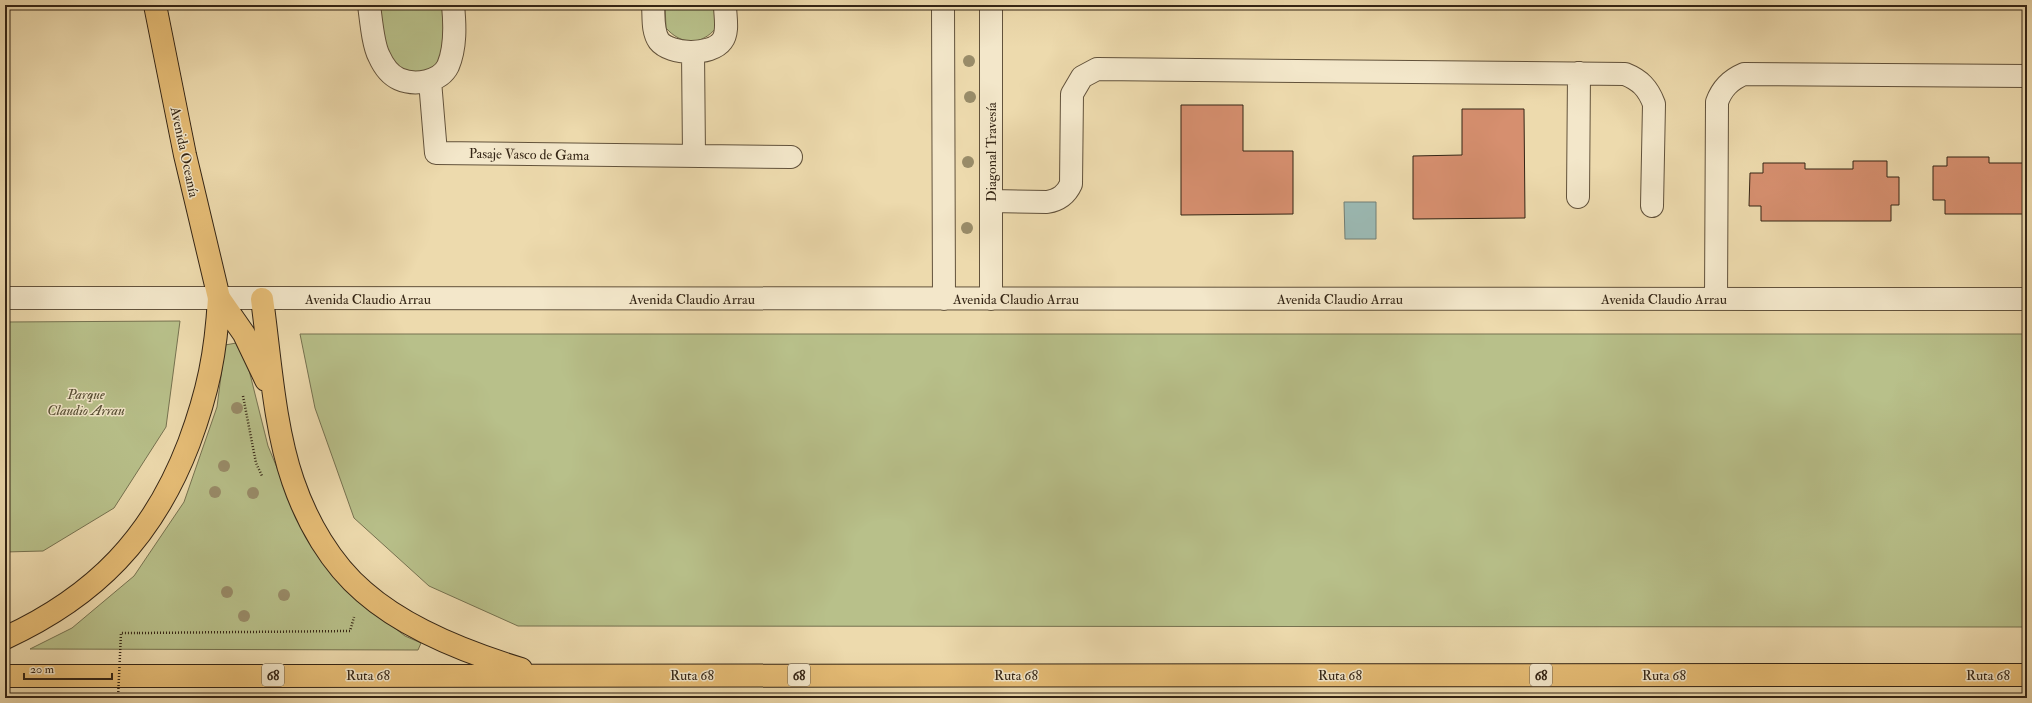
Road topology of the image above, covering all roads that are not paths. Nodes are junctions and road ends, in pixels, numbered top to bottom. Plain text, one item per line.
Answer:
1 (155, 5) edge
2 (369, 5) edge
3 (453, 5) edge
4 (653, 5) edge
5 (725, 5) edge
6 (943, 5) edge
7 (991, 5) edge
8 (693, 52) junction
9 (1579, 73) junction
10 (2027, 76) edge
11 (430, 81) junction
12 (694, 156) junction
13 (791, 157) dead end
14 (1578, 197) dead end
15 (991, 201) junction
16 (1652, 206) dead end
17 (5, 298) edge
18 (219, 298) junction
19 (262, 299) junction
20 (944, 299) junction
21 (991, 299) junction
22 (1716, 299) junction
23 (2027, 299) edge
24 (278, 415) junction
25 (5, 638) edge
26 (541, 674) junction
27 (2027, 675) edge
28 (5, 676) edge

1 - 18 main road, Avenida Oceanía
2 - 11 street
3 - 11 street
4 - 8 street
5 - 8 street
6 - 20 street
7 - 15 street, Diagonal Travesía
8 - 12 street
9 - 14 street
9 - 15 street
9 - 16 street
10 - 22 street
11 - 12 street, Pasaje Vasco de Gama
12 - 13 street, Pasaje Vasco de Gama
15 - 21 street, Diagonal Travesía
17 - 18 street, Avenida Claudio Arrau
18 - 19 street, Avenida Claudio Arrau
18 - 24 main road
18 - 25 main road
19 - 20 street, Avenida Claudio Arrau
19 - 24 main road
20 - 21 street, Avenida Claudio Arrau
21 - 22 street, Avenida Claudio Arrau
22 - 23 street, Avenida Claudio Arrau
24 - 26 main road
26 - 27 main road, Ruta 68 / 68
26 - 28 main road, Ruta 68 / 68

